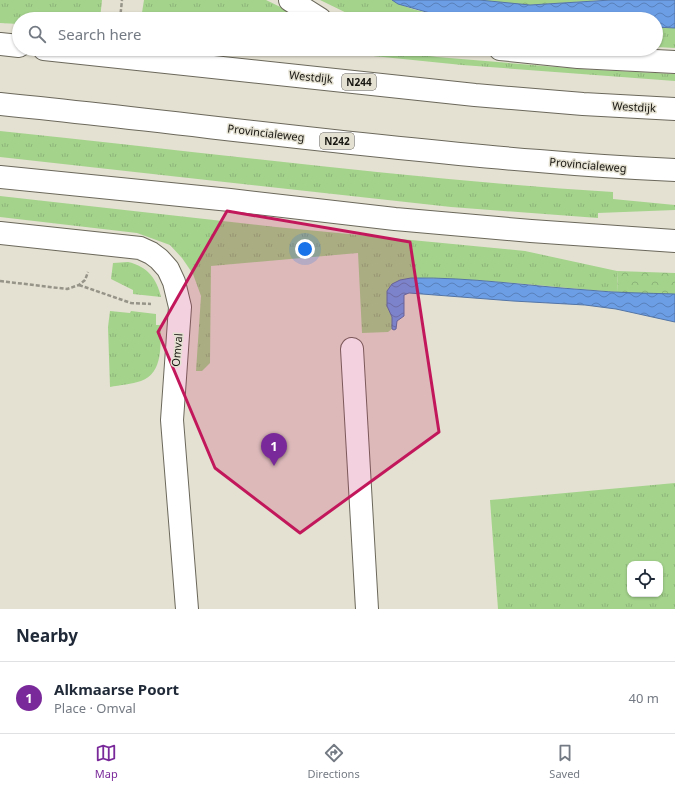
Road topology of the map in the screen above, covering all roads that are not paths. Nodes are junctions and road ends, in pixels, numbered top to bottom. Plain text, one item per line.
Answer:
1 (290, 0) edge
2 (309, 12) edge
3 (0, 44) edge
4 (12, 45) edge
5 (110, 56) edge
6 (568, 56) edge
7 (675, 62) edge
8 (0, 104) edge
9 (675, 109) edge
10 (675, 170) edge
11 (0, 177) edge
12 (0, 233) edge
13 (675, 241) edge
14 (352, 349) dead end
15 (187, 609) edge
16 (367, 609) edge

1 - 2 main road
3 - 4 main road
5 - 9 main road, Westdijk / N244
6 - 7 main road
8 - 10 main road, Provincialeweg / N242
11 - 13 main road
12 - 15 main road, Omval
14 - 16 main road

